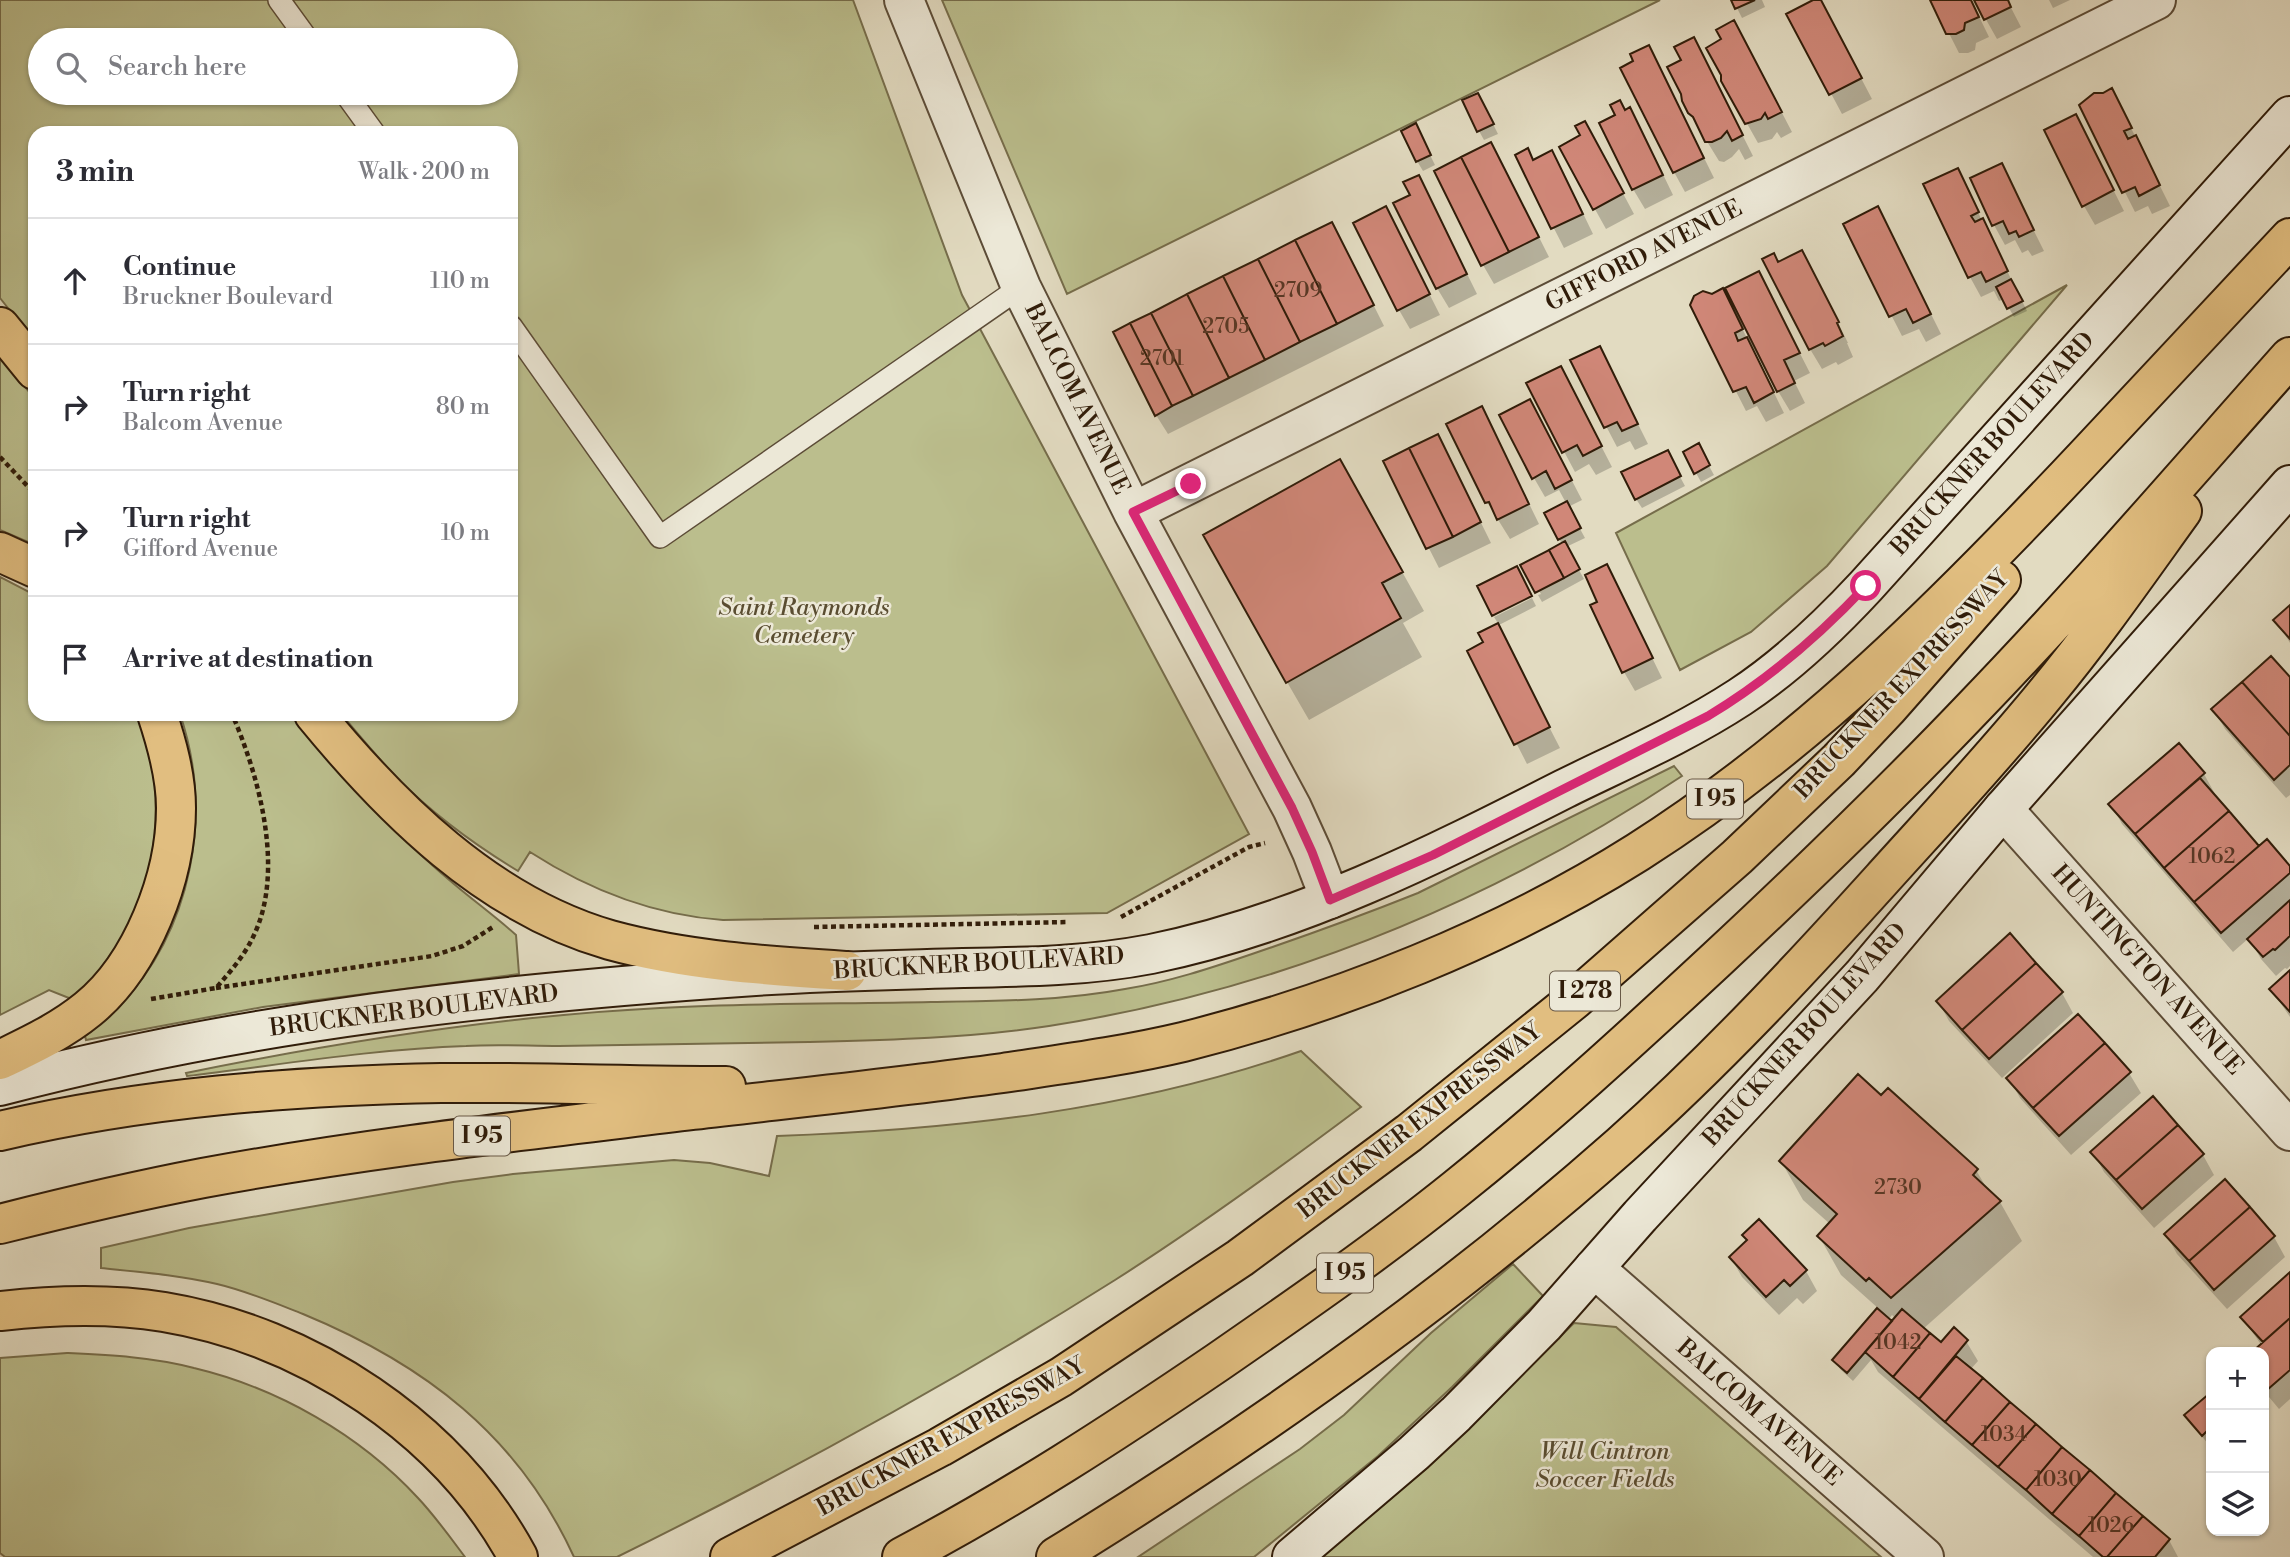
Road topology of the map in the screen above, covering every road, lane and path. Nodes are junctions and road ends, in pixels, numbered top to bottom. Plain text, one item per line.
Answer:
1 (279, 0) edge
2 (904, 0) edge
3 (2156, 0) edge
4 (299, 28) edge
5 (354, 105) edge
6 (2290, 116) edge
7 (369, 126) edge
8 (2290, 238) edge
9 (2290, 244) edge
10 (1021, 287) junction
11 (0, 327) edge
12 (518, 336) edge
13 (2290, 358) edge
14 (28, 361) edge
15 (0, 457) edge
16 (2290, 485) edge
17 (28, 487) edge
18 (1133, 512) junction
19 (0, 552) edge
20 (28, 565) edge
21 (159, 721) edge
22 (235, 721) edge
23 (320, 721) edge
24 (2003, 809) junction
25 (1330, 900) junction
26 (847, 971) junction
27 (141, 1001) dead end
28 (0, 1060) edge
29 (970, 1077) junction
30 (0, 1086) edge
31 (0, 1131) edge
32 (2290, 1131) edge
33 (0, 1224) edge
34 (1594, 1268) junction
35 (0, 1311) edge
36 (995, 1507) junction
37 (518, 1557) edge
38 (730, 1557) edge
39 (902, 1557) edge
40 (914, 1557) edge
41 (1056, 1557) edge
42 (1292, 1557) edge
43 (1924, 1557) edge

1 - 4 lane
2 - 10 main road, BALCOM AVENUE
3 - 18 main road, GIFFORD AVENUE
5 - 7 lane
6 - 25 main road, BRUCKNER BOULEVARD
8 - 29 highway, I 95
9 - 38 highway, BRUCKNER EXPRESSWAY / I 278
10 - 12 lane
10 - 18 main road, BALCOM AVENUE
11 - 14 highway
13 - 36 highway, I 95
13 - 41 highway
15 - 17 path
16 - 24 main road, BRUCKNER BOULEVARD
18 - 25 main road, BALCOM AVENUE
19 - 20 highway
21 - 28 highway
22 - 27 path
23 - 26 highway
24 - 32 main road, HUNTINGTON AVENUE
24 - 34 main road, BRUCKNER BOULEVARD
25 - 26 main road, BRUCKNER BOULEVARD
26 - 30 main road, BRUCKNER BOULEVARD
29 - 31 highway
29 - 33 highway, I 95
34 - 42 main road, BRUCKNER BOULEVARD
34 - 43 main road, BALCOM AVENUE
35 - 37 highway
36 - 39 highway
36 - 40 highway, I 95

